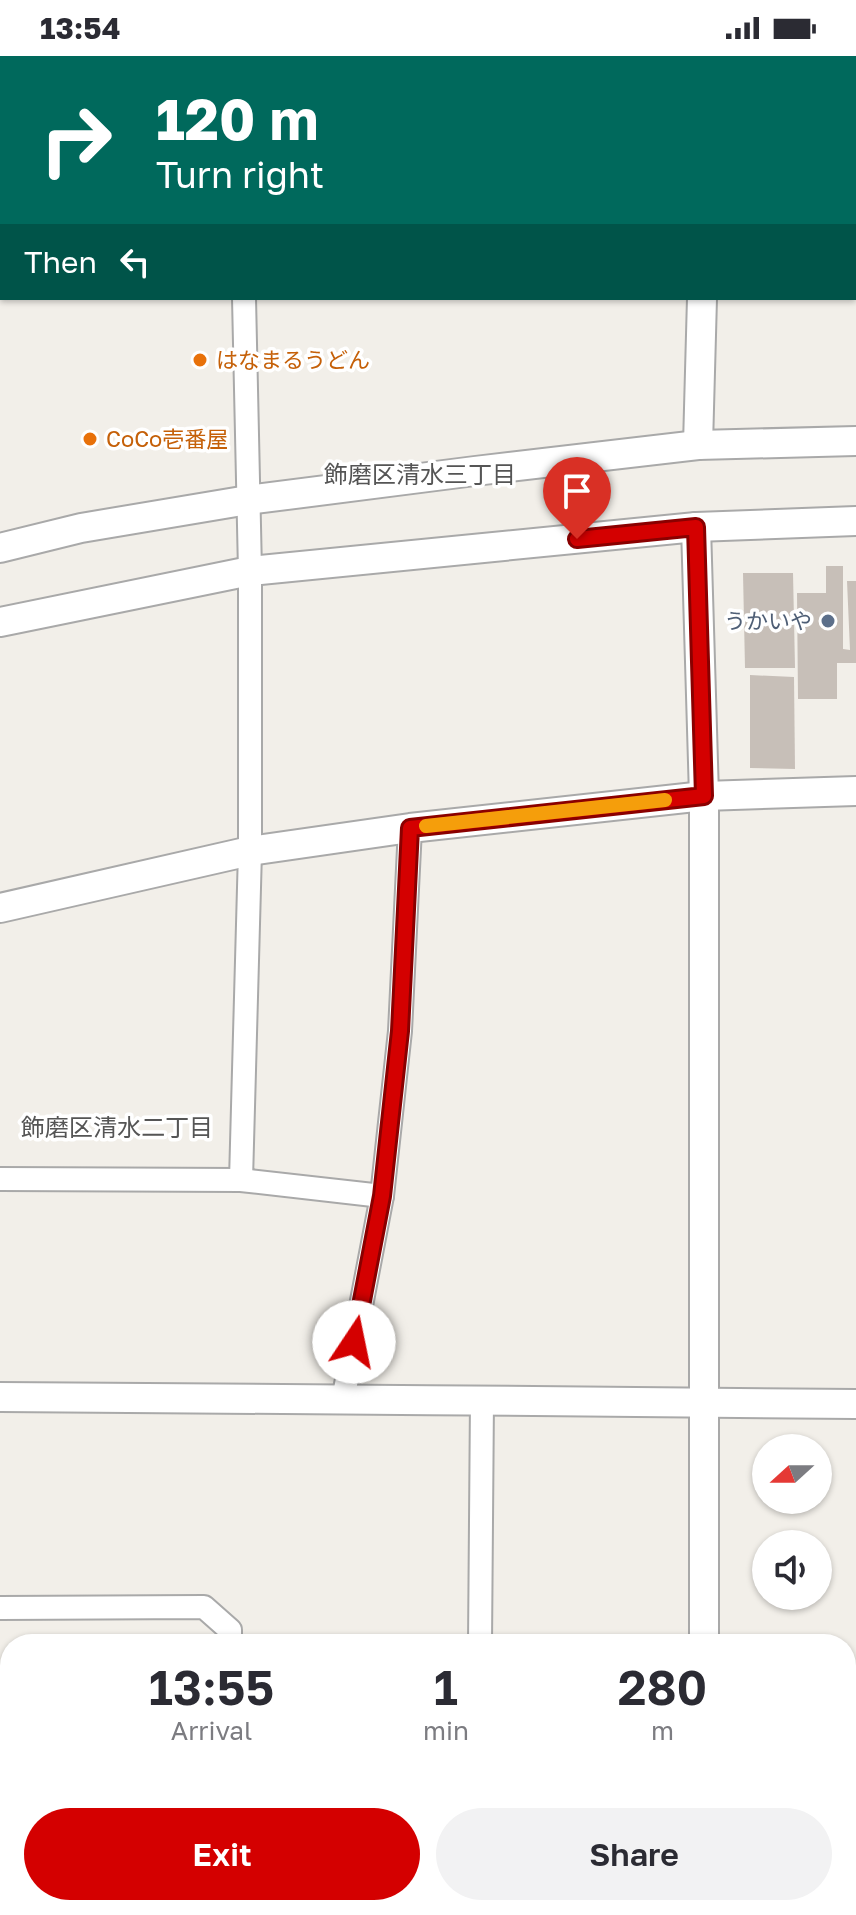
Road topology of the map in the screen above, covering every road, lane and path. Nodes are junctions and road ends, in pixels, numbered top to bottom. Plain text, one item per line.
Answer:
1 (244, 300) edge
2 (702, 300) edge
3 (856, 441) edge
4 (698, 445) junction
5 (248, 500) junction
6 (856, 521) edge
7 (696, 527) junction
8 (0, 548) edge
9 (250, 571) junction
10 (0, 622) edge
11 (856, 791) edge
12 (704, 796) junction
13 (410, 828) junction
14 (250, 851) junction
15 (0, 908) edge
16 (0, 1179) edge
17 (241, 1180) junction
18 (382, 1196) junction
19 (0, 1397) edge
20 (482, 1399) junction
21 (343, 1400) junction
22 (705, 1403) junction
23 (856, 1404) edge
24 (0, 1608) edge
25 (230, 1634) edge
26 (480, 1634) edge
27 (704, 1634) edge

1 - 5 street
2 - 4 street
3 - 4 street
4 - 5 street
5 - 8 street
5 - 9 street
6 - 7 street
7 - 9 street
7 - 12 street
9 - 10 street
9 - 14 street
11 - 12 street
12 - 13 street
12 - 22 street
13 - 14 street
13 - 18 street
14 - 15 street
14 - 17 street
16 - 17 street
17 - 18 street
18 - 21 street
19 - 21 street
20 - 21 street
20 - 22 street
20 - 26 street
22 - 23 street
22 - 27 street
24 - 25 street

